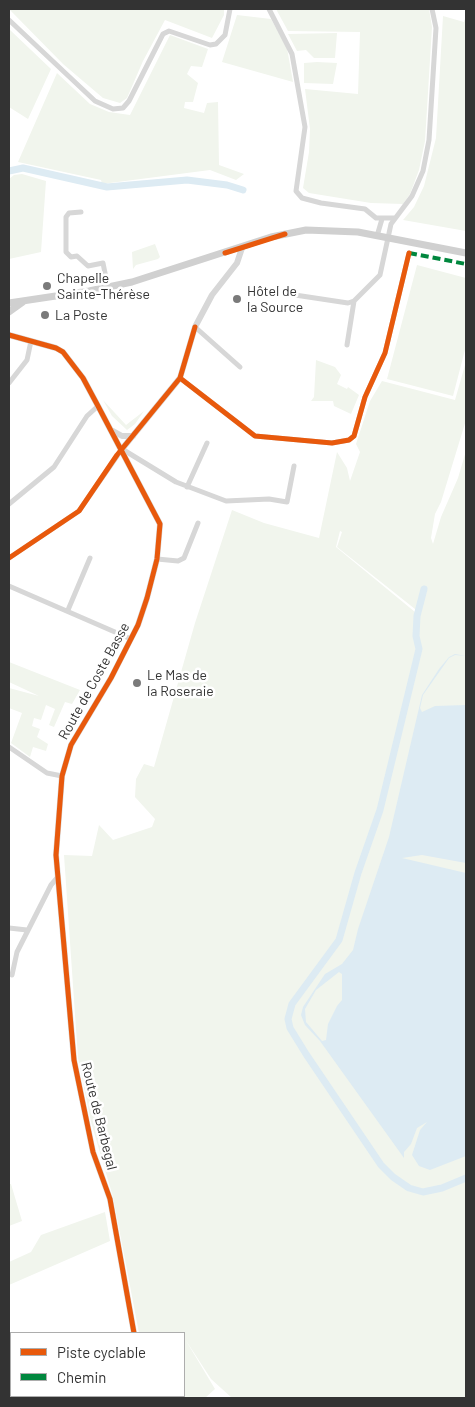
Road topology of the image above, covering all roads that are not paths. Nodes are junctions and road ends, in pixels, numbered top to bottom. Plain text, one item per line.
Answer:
1 (230, 9) edge
2 (270, 9) edge
3 (432, 9) edge
4 (9, 20) edge
5 (81, 212) dead end
6 (395, 218) junction
7 (382, 219) junction
8 (390, 235) junction
9 (377, 236) junction
10 (242, 248) junction
11 (466, 252) edge
12 (409, 253) dead end
13 (108, 288) junction
14 (295, 295) dead end
15 (29, 299) junction
16 (354, 300) junction
17 (9, 303) edge
18 (9, 312) edge
19 (195, 327) junction
20 (9, 335) edge
21 (31, 341) junction
22 (347, 345) dead end
23 (240, 368) dead end
24 (180, 378) junction
25 (9, 383) edge
26 (98, 406) junction
27 (111, 430) junction
28 (132, 436) junction
29 (207, 443) dead end
30 (122, 449) junction
31 (294, 466) dead end
32 (188, 487) junction
33 (9, 504) edge
34 (198, 524) dead end
35 (9, 558) edge
36 (90, 558) dead end
37 (157, 559) junction
38 (9, 586) edge
39 (68, 610) junction
40 (130, 639) junction
41 (9, 747) edge
42 (62, 776) junction
43 (57, 878) junction
44 (60, 901) joint
45 (9, 928) edge
46 (27, 930) junction
47 (10, 967) edge
48 (12, 975) dead end
49 (134, 1332) edge

1 - 4 street
2 - 7 street
3 - 6 street
5 - 13 street
6 - 7 street
6 - 8 street
7 - 9 street
8 - 9 main road
8 - 11 main road
8 - 16 street
9 - 10 main road
10 - 13 main road
10 - 19 street
12 - 24 street
13 - 15 main road
14 - 16 street
15 - 17 main road
15 - 18 main road
16 - 22 street
19 - 23 street
19 - 24 street
20 - 21 street, Route de Coste Basse
21 - 25 street
21 - 26 street, Route de Coste Basse
24 - 28 street
26 - 27 street, Route de Coste Basse
26 - 33 street
27 - 28 street
27 - 30 street, Route de Coste Basse
28 - 30 street
29 - 32 street
30 - 32 street
30 - 35 street
30 - 37 street, Route de Coste Basse
31 - 32 street
34 - 37 street
36 - 39 street
37 - 40 street, Route de Coste Basse
38 - 39 street
39 - 40 street
40 - 42 street, Route de Coste Basse
41 - 42 street
42 - 43 street, Route de Coste Basse
43 - 44 street, Route de Coste Basse
43 - 46 street
44 - 49 street, Route de Barbegal
45 - 46 street
46 - 47 street
47 - 48 street

